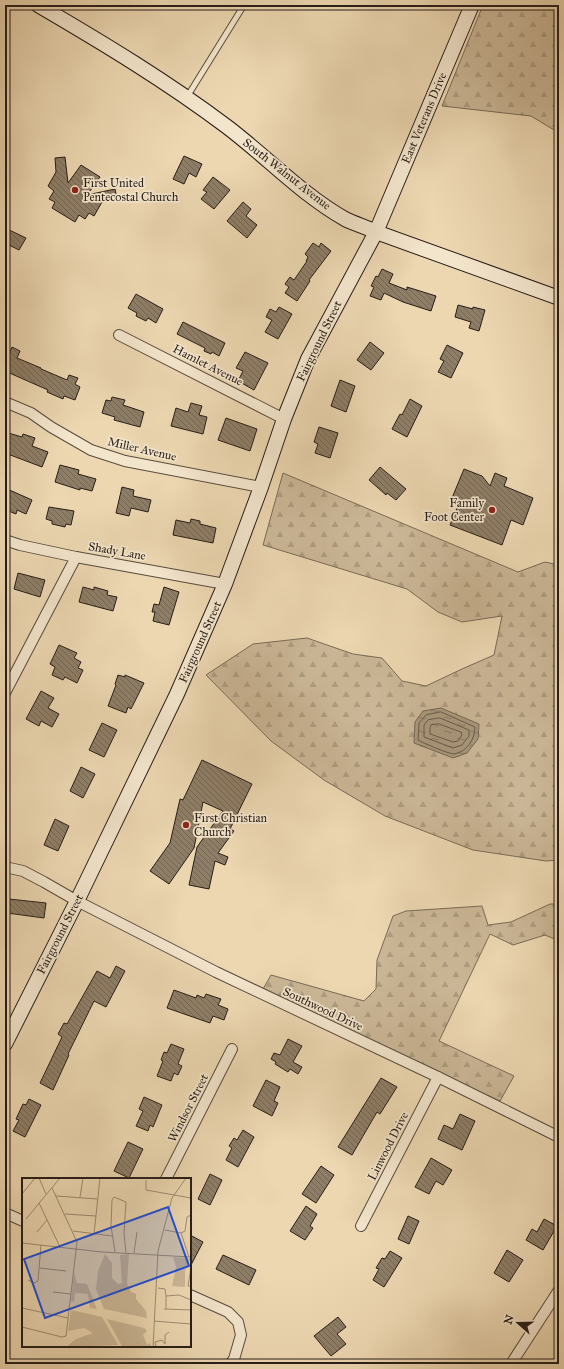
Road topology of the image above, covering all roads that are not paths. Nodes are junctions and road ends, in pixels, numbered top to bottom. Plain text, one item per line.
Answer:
1 (38, 5) edge
2 (244, 5) edge
3 (472, 5) edge
4 (187, 97) junction
5 (376, 232) junction
6 (559, 298) edge
7 (120, 335) dead end
8 (5, 402) edge
9 (284, 419) junction
10 (261, 487) junction
11 (5, 540) edge
12 (76, 557) junction
13 (225, 584) junction
14 (5, 693) edge
15 (5, 867) edge
16 (76, 901) junction
17 (9, 1027) edge
18 (5, 1044) edge
19 (232, 1049) dead end
20 (438, 1077) junction
21 (559, 1137) edge
22 (167, 1178) edge
23 (5, 1213) edge
24 (22, 1221) edge
25 (361, 1226) dead end
26 (559, 1290) edge
27 (191, 1295) edge
28 (230, 1364) edge
29 (511, 1364) edge

1 - 4 street, South Walnut Avenue
2 - 4 lane
3 - 5 street, East Veterans Drive
4 - 5 street, South Walnut Avenue
5 - 6 street, South Walnut Avenue
5 - 9 street, Fairground Street
7 - 9 street, Hamlet Avenue
8 - 10 street, Miller Avenue
9 - 10 street, Fairground Street
10 - 13 street, Fairground Street
11 - 12 street, Shady Lane
12 - 13 street, Shady Lane
12 - 14 street
13 - 16 street, Fairground Street
15 - 16 street, Southwood Drive
16 - 17 street, Fairground Street
16 - 20 street, Southwood Drive
17 - 18 street, Fairground Street
19 - 22 street, Windsor Street
20 - 21 street, Southwood Drive
20 - 25 street, Linwood Drive
23 - 24 street
26 - 29 street
27 - 28 street

